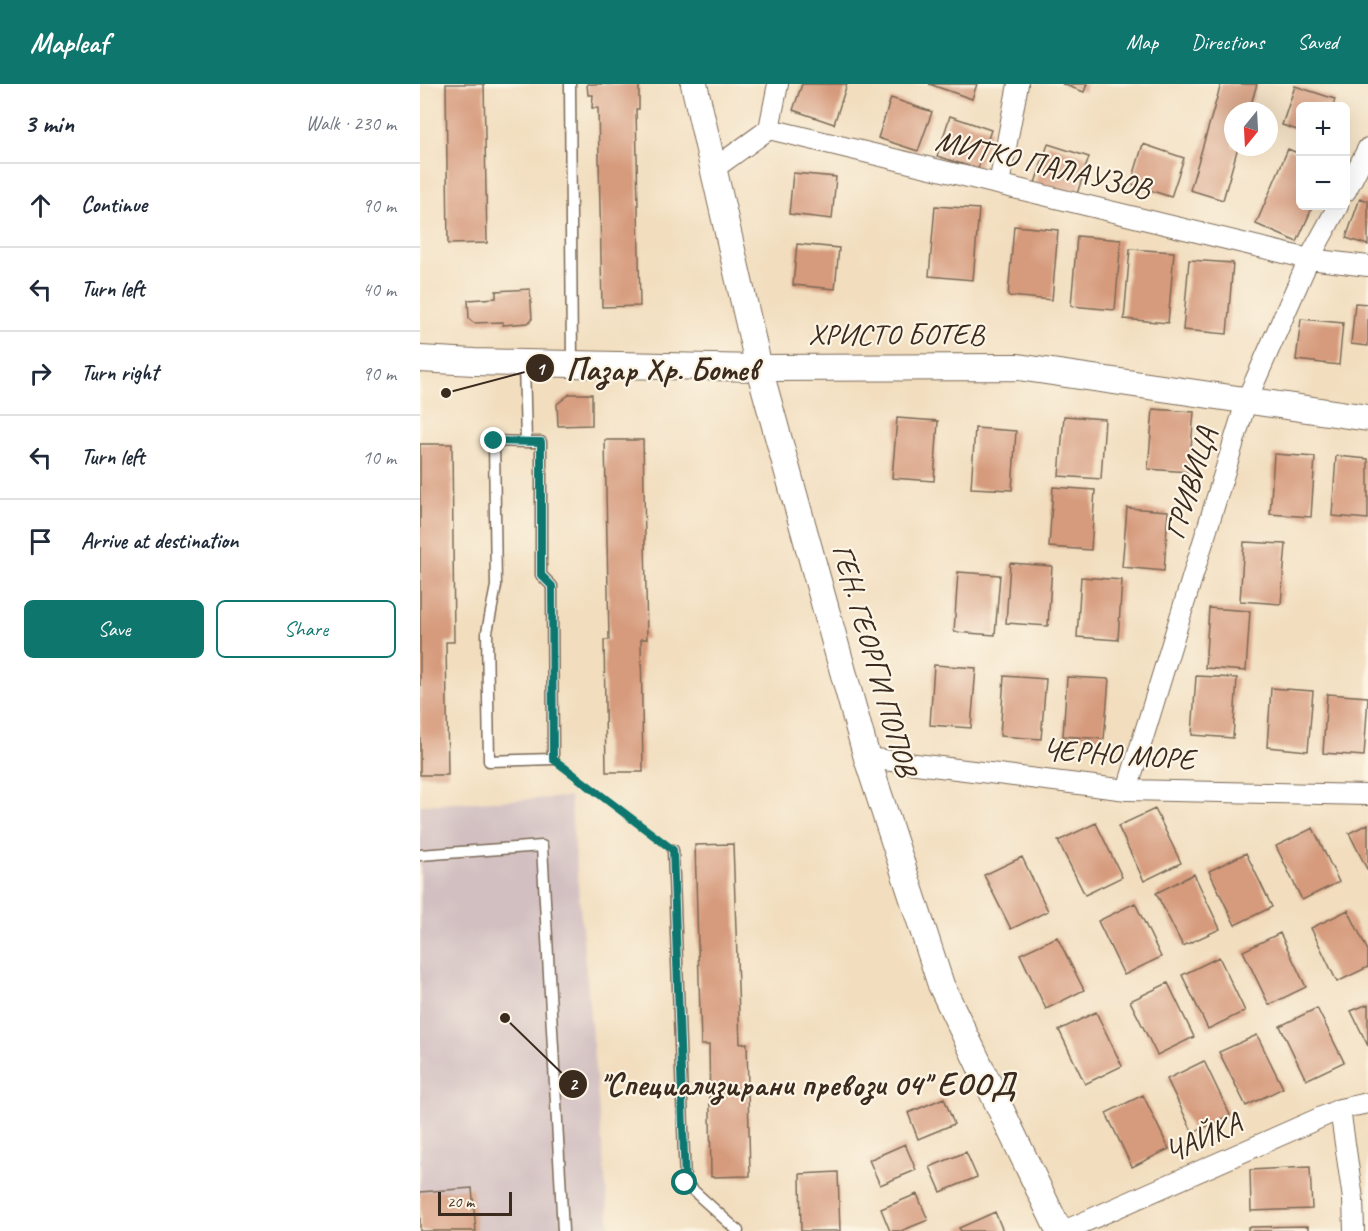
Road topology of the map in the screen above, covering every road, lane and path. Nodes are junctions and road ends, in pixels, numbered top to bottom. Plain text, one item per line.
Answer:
1 (570, 84) edge
2 (694, 84) edge
3 (778, 84) edge
4 (1018, 84) edge
5 (769, 129) junction
6 (1368, 148) edge
7 (715, 168) junction
8 (1350, 182) edge
9 (999, 184) junction
10 (1336, 210) edge
11 (1310, 259) junction
12 (1368, 266) edge
13 (420, 359) edge
14 (525, 363) junction
15 (572, 364) junction
16 (759, 368) junction
17 (1247, 399) junction
18 (1368, 417) edge
19 (526, 442) junction
20 (867, 758) junction
21 (553, 759) junction
22 (1127, 790) junction
23 (1368, 795) edge
24 (673, 850) joint
25 (420, 855) edge
26 (1368, 1103) edge
27 (1340, 1109) junction
28 (563, 1231) edge
29 (738, 1231) edge
30 (1059, 1231) edge
31 (1064, 1231) edge
32 (1354, 1231) edge

1 - 15 lane
2 - 7 street, ГЕН. ГЕОРГИ ПОПОВ
3 - 5 street
4 - 9 street
5 - 7 street
5 - 9 street, МИТКО ПАЛАУЗОВ
6 - 8 street
7 - 16 street, ГЕН. ГЕОРГИ ПОПОВ
9 - 11 street, МИТКО ПАЛАУЗОВ
10 - 11 street, ГРИВИЦА
11 - 12 street, МИТКО ПАЛАУЗОВ
11 - 17 street, ГРИВИЦА
13 - 14 street, ХРИСТО БОТЕВ
14 - 15 street, ХРИСТО БОТЕВ
14 - 19 lane
15 - 16 street, ХРИСТО БОТЕВ
16 - 17 street, ХРИСТО БОТЕВ
16 - 20 street, ГЕН. ГЕОРГИ ПОПОВ
17 - 18 street, ХРИСТО БОТЕВ
17 - 22 street, ГРИВИЦА
19 - 21 lane
19 - 21 lane
20 - 22 street, ЧЕРНО МОРЕ
20 - 30 street, ГЕН. ГЕОРГИ ПОПОВ
21 - 24 path
22 - 23 street, ЧЕРНО МОРЕ
24 - 29 lane
25 - 28 lane
26 - 27 street, ЧАЙКА
27 - 31 street, ЧАЙКА
27 - 32 street

